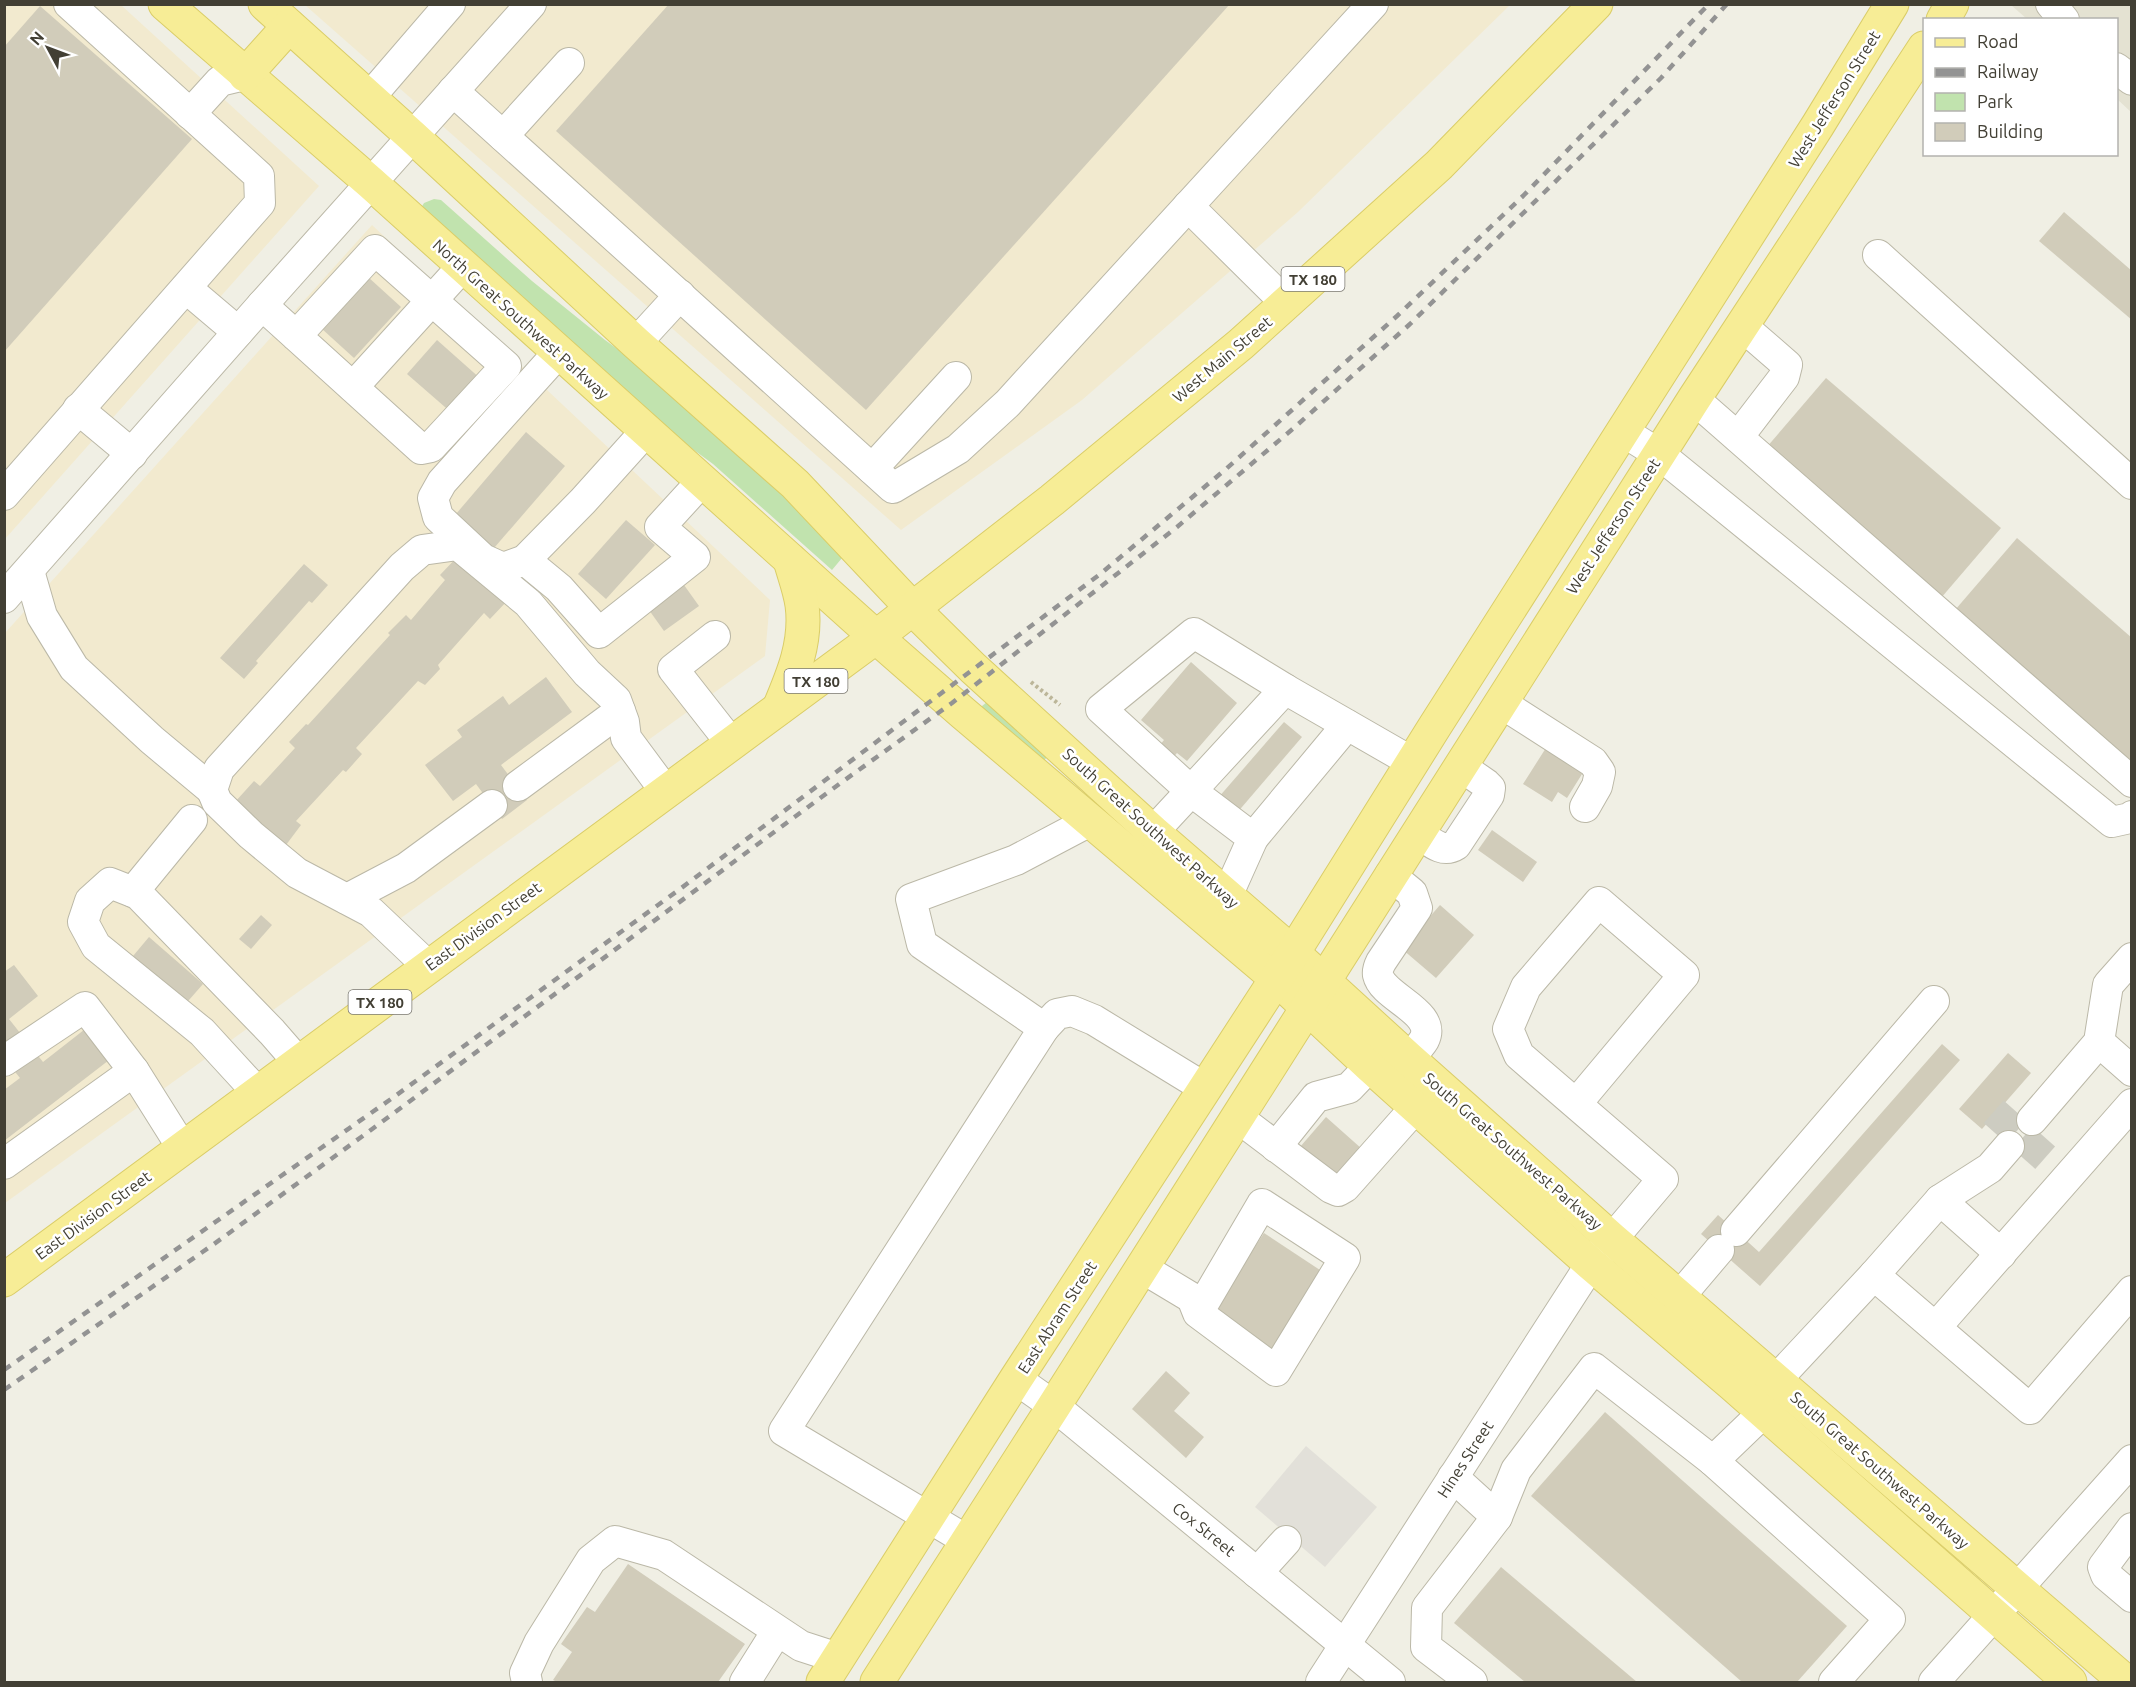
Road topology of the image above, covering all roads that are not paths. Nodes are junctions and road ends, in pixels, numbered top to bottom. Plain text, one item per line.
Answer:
1 (69, 4) edge
2 (165, 4) edge
3 (265, 4) edge
4 (450, 4) edge
5 (531, 4) edge
6 (1373, 4) edge
7 (1596, 4) edge
8 (1892, 4) edge
9 (1952, 4) edge
10 (2051, 4) edge
11 (291, 15) edge
12 (1944, 18) edge
13 (2062, 18) edge
14 (1923, 50) edge
15 (569, 63) dead end
16 (2118, 70) edge
17 (245, 75) junction
18 (2132, 80) edge
19 (453, 91) junction
20 (369, 98) junction
21 (190, 114) junction
22 (1818, 125) junction
23 (503, 136) junction
24 (413, 137) junction
25 (1859, 150) junction
26 (371, 183) junction
27 (1188, 206) junction
28 (1878, 255) dead end
29 (462, 266) junction
30 (186, 288) junction
31 (680, 295) junction
32 (433, 301) junction
33 (1286, 303) junction
34 (262, 305) junction
35 (1742, 326) junction
36 (238, 332) junction
37 (296, 336) junction
38 (636, 343) junction
39 (558, 353) junction
40 (956, 377) dead end
41 (353, 387) junction
42 (1694, 399) junction
43 (78, 409) junction
44 (1622, 430) junction
45 (646, 431) junction
46 (1738, 437) junction
47 (132, 454) junction
48 (1659, 454) junction
49 (1598, 468) junction
50 (872, 469) junction
51 (702, 481) junction
52 (2132, 484) edge
53 (1635, 491) junction
54 (4, 495) edge
55 (525, 560) junction
56 (790, 560) junction
57 (19, 569) edge
58 (4, 598) edge
59 (912, 608) junction
60 (715, 636) dead end
61 (876, 637) junction
62 (1285, 689) junction
63 (1500, 703) junction
64 (779, 708) junction
65 (620, 711) junction
66 (1347, 725) junction
67 (1435, 726) junction
68 (731, 743) junction
69 (1465, 759) junction
70 (1412, 762) junction
71 (2132, 782) edge
72 (518, 786) dead end
73 (213, 790) junction
74 (1191, 791) junction
75 (666, 792) junction
76 (492, 805) dead end
77 (1585, 807) dead end
78 (2132, 816) edge
79 (192, 820) dead end
80 (1090, 821) junction
81 (1153, 832) junction
82 (1253, 838) junction
83 (1390, 875) junction
84 (133, 892) junction
85 (1227, 896) junction
86 (347, 899) junction
87 (2132, 958) edge
88 (1285, 966) junction
89 (429, 967) junction
90 (1315, 994) junction
91 (1934, 1001) dead end
92 (1044, 1028) junction
93 (2099, 1042) junction
94 (1408, 1058) junction
95 (4, 1061) edge
96 (299, 1063) junction
97 (1370, 1066) junction
98 (134, 1071) junction
99 (2132, 1071) edge
100 (1205, 1088) junction
101 (258, 1093) junction
102 (1576, 1104) junction
103 (2132, 1104) edge
104 (1416, 1107) junction
105 (1237, 1117) junction
106 (2032, 1120) tunnel mouth
107 (1276, 1147) junction
108 (183, 1149) junction
109 (2005, 1151) tunnel mouth
110 (4, 1164) edge
111 (1940, 1200) junction
112 (1612, 1239) junction
113 (2001, 1254) junction
114 (1591, 1263) junction
115 (10, 1268) edge
116 (1142, 1268) junction
117 (1874, 1275) junction
118 (2132, 1291) edge
119 (1680, 1296) junction
120 (1198, 1313) junction
121 (1936, 1327) junction
122 (1016, 1379) junction
123 (1776, 1380) junction
124 (1054, 1407) junction
125 (1764, 1412) junction
126 (1713, 1461) junction
127 (2126, 1475) edge
128 (1453, 1477) junction
129 (1497, 1517) junction
130 (927, 1518) junction
131 (2132, 1528) edge
132 (968, 1541) junction
133 (1286, 1541) dead end
134 (1257, 1573) junction
135 (2017, 1587) junction
136 (2132, 1597) edge
137 (1994, 1614) junction
138 (777, 1631) junction
139 (1345, 1645) junction
140 (831, 1670) edge
141 (527, 1683) edge
142 (745, 1683) edge
143 (877, 1683) edge
144 (1322, 1683) edge
145 (1390, 1683) edge
146 (1472, 1683) edge
147 (1834, 1683) edge
148 (1934, 1683) edge
149 (2070, 1683) edge
150 (2126, 1683) edge

1 - 21 street
2 - 17 main road, North Great Southwest Parkway
3 - 11 main road
4 - 20 street
5 - 19 street
6 - 27 street
7 - 33 main road, West Main Street / TX 180
8 - 22 main road, West Jefferson Street
9 - 12 main road
10 - 13 street
11 - 17 main road
11 - 20 main road
14 - 25 main road, West Jefferson Street
15 - 23 street
16 - 18 street
17 - 21 street
17 - 26 main road, North Great Southwest Parkway
19 - 23 street
19 - 24 street
20 - 24 main road
21 - 30 street
22 - 25 main road
22 - 44 main road, West Jefferson Street
23 - 31 street
24 - 26 street
24 - 38 main road
25 - 35 main road, West Jefferson Street
26 - 29 main road, North Great Southwest Parkway
26 - 34 street
27 - 33 street
27 - 50 street
28 - 52 street
29 - 32 street
29 - 39 main road, North Great Southwest Parkway
30 - 36 street
30 - 43 street
31 - 38 street
31 - 50 street
32 - 37 street
32 - 41 street
32 - 41 street
33 - 59 main road, West Main Street / TX 180
34 - 36 street
34 - 37 street
35 - 42 main road, West Jefferson Street
35 - 46 street
36 - 47 street
37 - 41 street
38 - 59 main road
39 - 45 main road, North Great Southwest Parkway
39 - 55 street
40 - 50 street
42 - 46 street
42 - 48 main road, West Jefferson Street
43 - 47 street
43 - 54 street
44 - 48 street
44 - 49 main road, West Jefferson Street
45 - 51 main road, North Great Southwest Parkway
45 - 55 street
46 - 71 street
47 - 57 street
48 - 53 main road, West Jefferson Street
48 - 78 street
49 - 53 main road
49 - 67 main road, West Jefferson Street
51 - 55 street
51 - 56 main road, North Great Southwest Parkway
53 - 63 main road, West Jefferson Street
56 - 61 main road, North Great Southwest Parkway
56 - 64 main road
57 - 58 street
57 - 73 street
59 - 61 main road, West Main Street / TX 180
59 - 81 main road, South Great Southwest Parkway
60 - 68 street
61 - 64 main road, East Division Street / TX 180
61 - 80 main road, South Great Southwest Parkway
62 - 66 street
62 - 74 street
62 - 74 street
63 - 69 main road, West Jefferson Street
63 - 77 street
64 - 68 main road, East Division Street / TX 180
65 - 72 street
65 - 73 street
65 - 75 street
66 - 70 street
66 - 82 street
67 - 69 main road
67 - 70 main road, West Jefferson Street
68 - 75 main road, East Division Street / TX 180
69 - 83 main road, West Jefferson Street
70 - 88 main road, West Jefferson Street
73 - 86 street
74 - 81 street
74 - 82 street
75 - 89 main road, East Division Street / TX 180
76 - 86 street
79 - 84 street
80 - 88 main road, South Great Southwest Parkway
80 - 92 street
81 - 85 main road, South Great Southwest Parkway
82 - 85 street
83 - 90 main road, West Jefferson Street
83 - 94 street
84 - 96 street
84 - 101 street
85 - 88 main road, South Great Southwest Parkway
86 - 89 street
87 - 93 street
88 - 90 main road, South Great Southwest Parkway
88 - 100 main road, East Abram Street
89 - 96 main road, East Division Street / TX 180
90 - 94 main road, South Great Southwest Parkway
90 - 97 main road, South Great Southwest Parkway
90 - 105 main road
91 - 119 street
92 - 100 street
92 - 130 street
93 - 99 street
93 - 106 street
94 - 112 main road, South Great Southwest Parkway
95 - 98 street
96 - 101 main road, East Division Street / TX 180
97 - 104 main road, South Great Southwest Parkway
97 - 107 street
98 - 108 street
98 - 110 street
100 - 122 main road, East Abram Street
101 - 108 main road, East Division Street / TX 180
102 - 102 street
102 - 112 street, Hines Street
103 - 113 street
104 - 107 street
104 - 114 main road, South Great Southwest Parkway
105 - 107 street
105 - 116 main road
108 - 115 main road, East Division Street / TX 180
109 - 111 street
111 - 113 street
111 - 117 street
112 - 114 street, Hines Street
112 - 119 main road, South Great Southwest Parkway
113 - 121 street
114 - 125 main road, South Great Southwest Parkway
114 - 128 street, Hines Street
116 - 120 street
116 - 124 main road
117 - 121 street
117 - 123 street
118 - 121 street
119 - 123 main road, South Great Southwest Parkway
120 - 120 street
122 - 124 street, Cox Street
122 - 130 main road, East Abram Street
123 - 135 main road, South Great Southwest Parkway
124 - 132 main road
124 - 134 street, Cox Street
125 - 126 street
125 - 137 main road, South Great Southwest Parkway
126 - 129 street
126 - 147 street
127 - 135 street
128 - 129 street
128 - 139 street, Hines Street
129 - 146 street
130 - 132 street
130 - 140 main road, East Abram Street
131 - 136 street
132 - 143 main road
133 - 134 street
134 - 139 street, Cox Street
135 - 137 street
135 - 150 main road, South Great Southwest Parkway
137 - 148 street
137 - 149 main road, South Great Southwest Parkway
138 - 140 street
138 - 141 street
138 - 142 street
139 - 144 street, Hines Street
139 - 145 street, Cox Street

